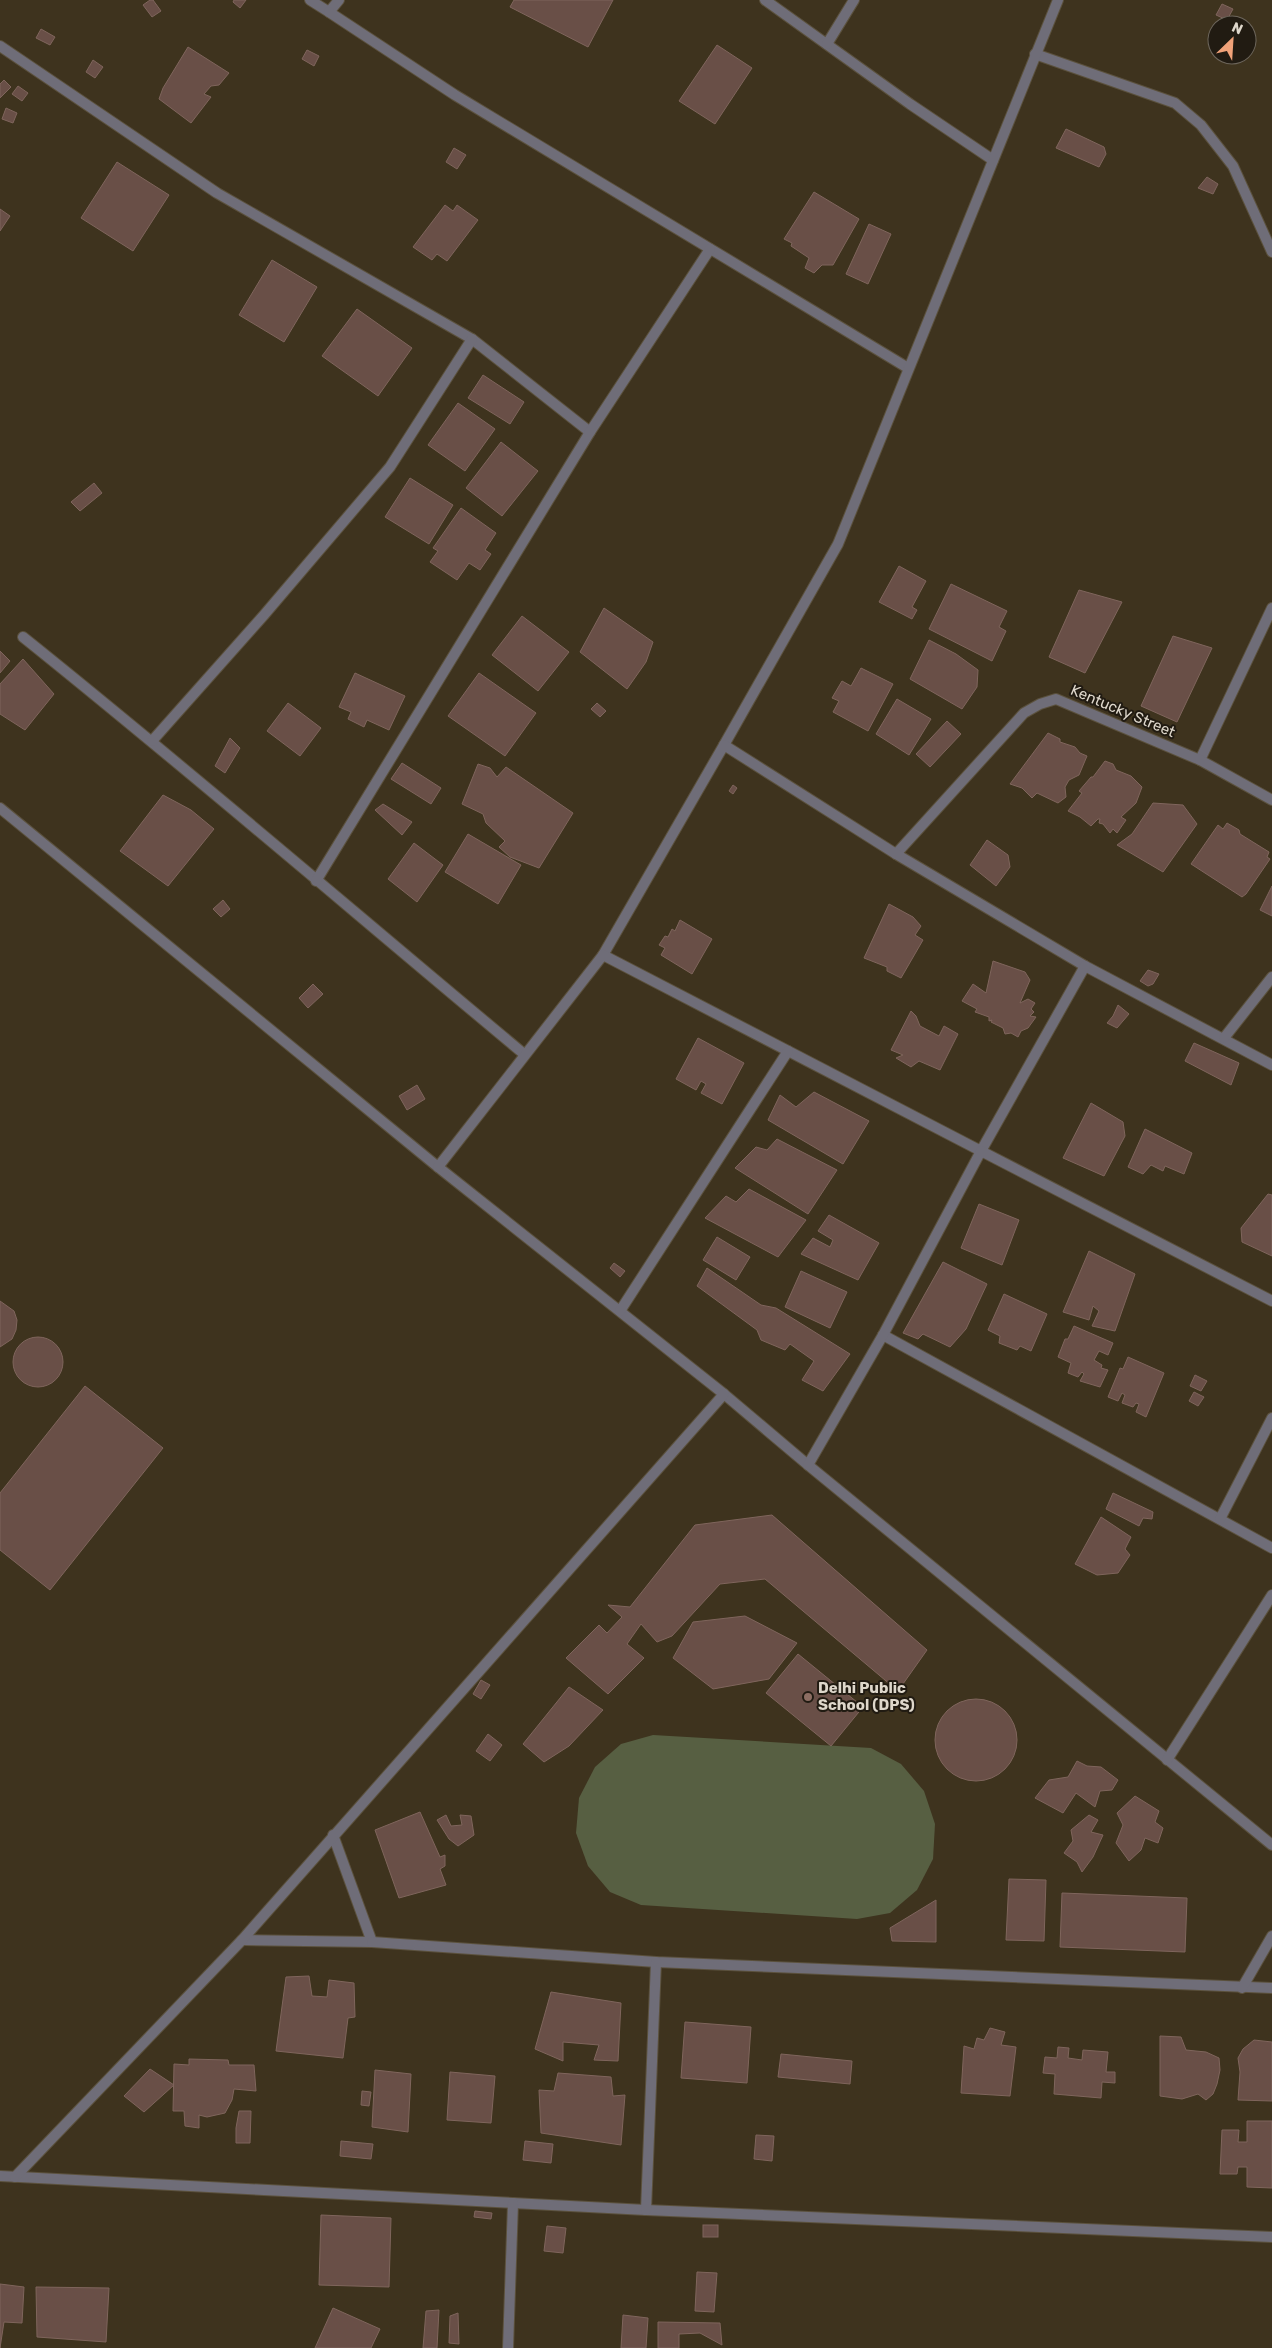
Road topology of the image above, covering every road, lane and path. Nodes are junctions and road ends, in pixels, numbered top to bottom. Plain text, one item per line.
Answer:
1 (310, 0) edge
2 (339, 0) edge
3 (765, 0) edge
4 (854, 0) edge
5 (1058, 0) edge
6 (329, 12) junction
7 (827, 44) junction
8 (0, 46) edge
9 (1035, 54) junction
10 (993, 160) junction
11 (710, 249) junction
12 (1272, 252) edge
13 (472, 339) junction
14 (908, 368) junction
15 (590, 432) junction
16 (1272, 608) edge
17 (23, 637) dead end
18 (152, 741) junction
19 (724, 745) junction
20 (1200, 760) junction
21 (1272, 800) edge
22 (0, 808) edge
23 (896, 854) junction
24 (316, 881) junction
25 (603, 955) junction
26 (1085, 966) junction
27 (1272, 977) edge
28 (1224, 1038) junction
29 (788, 1051) junction
30 (524, 1054) junction
31 (1272, 1065) edge
32 (981, 1151) junction
33 (438, 1167) junction
34 (1272, 1301) edge
35 (620, 1311) junction
36 (883, 1335) junction
37 (724, 1394) junction
38 (1272, 1418) edge
39 (808, 1466) junction
40 (1220, 1519) junction
41 (1272, 1548) edge
42 (1272, 1595) edge
43 (1167, 1760) junction
44 (333, 1835) junction
45 (1272, 1846) edge
46 (1272, 1936) edge
47 (242, 1940) junction
48 (372, 1942) junction
49 (656, 1962) junction
50 (1242, 1988) junction
51 (1272, 1988) edge
52 (0, 2176) edge
53 (15, 2177) junction
54 (513, 2203) junction
55 (646, 2210) junction
56 (1272, 2237) edge
57 (508, 2348) edge

1 - 6 street
2 - 6 street
3 - 7 street
4 - 7 street
5 - 9 street
6 - 11 street
7 - 10 street
8 - 13 street
9 - 10 street
9 - 12 street
10 - 14 street
11 - 14 street
11 - 15 street
13 - 15 street
13 - 18 street
14 - 19 street
15 - 24 street
16 - 20 street
17 - 18 street
18 - 24 street
19 - 23 street
19 - 25 street
20 - 21 street, Kentucky Street
20 - 23 street, Kentucky Street
22 - 33 street
23 - 26 street
24 - 30 street
25 - 29 street
25 - 30 street
26 - 28 street
26 - 32 street
27 - 28 street
28 - 31 street
29 - 32 street
29 - 35 street
30 - 33 street
32 - 34 street
32 - 36 street
33 - 35 street
35 - 37 street
36 - 39 street
36 - 40 street
37 - 39 street
37 - 44 street
38 - 40 street
39 - 43 street
40 - 41 street
42 - 43 street
43 - 45 street
44 - 47 street
44 - 48 street
46 - 50 street
47 - 48 street
47 - 53 street
48 - 49 street
49 - 50 street
49 - 55 street
50 - 51 street
52 - 53 street
53 - 54 street
54 - 55 street
54 - 57 street
55 - 56 street

